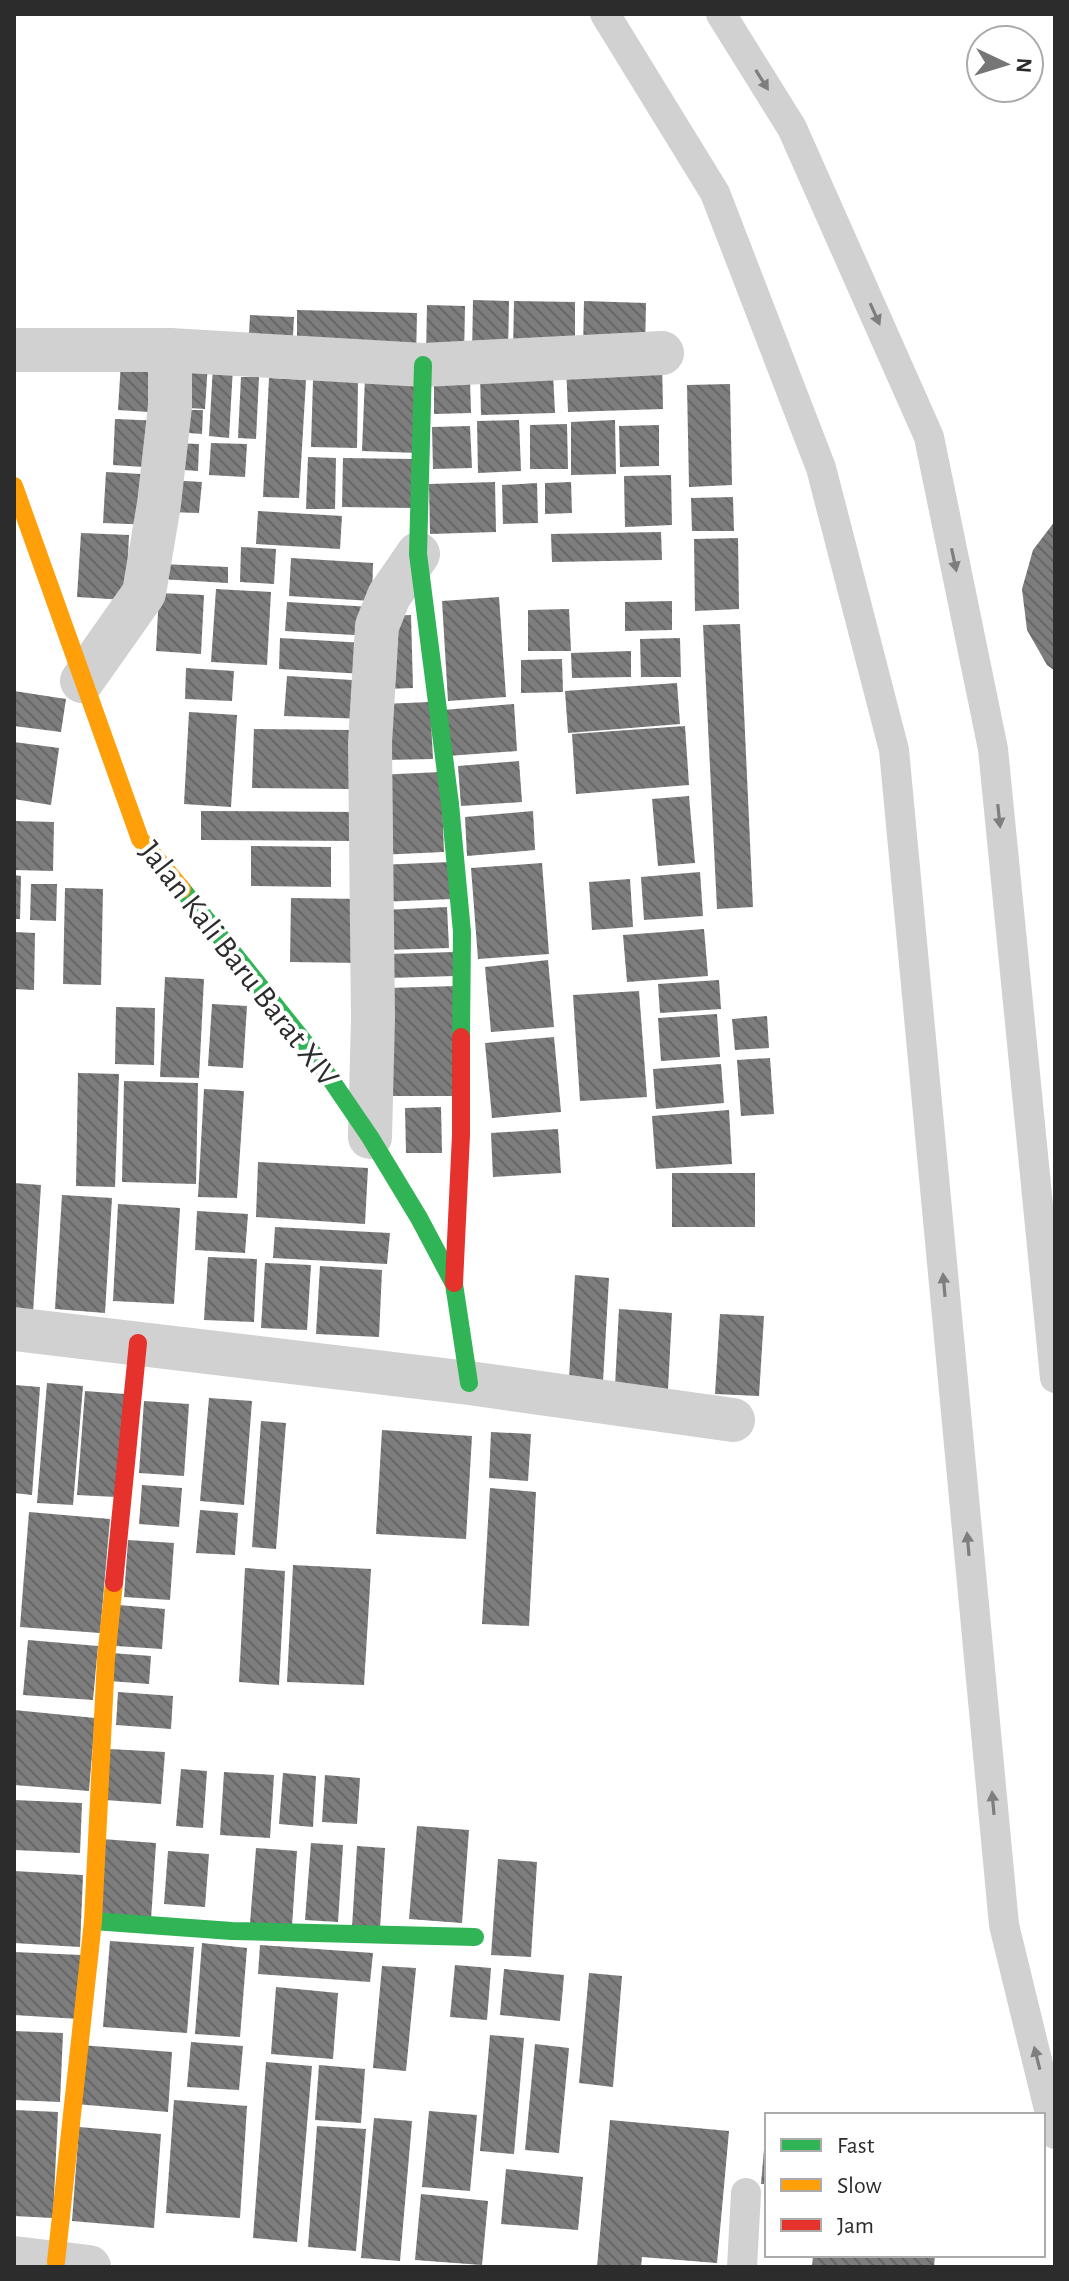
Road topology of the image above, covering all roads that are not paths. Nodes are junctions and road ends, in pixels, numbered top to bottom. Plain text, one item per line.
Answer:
1 (605, 14) edge
2 (721, 14) edge
3 (14, 350) edge
4 (170, 350) junction
5 (662, 353) dead end
6 (423, 365) junction
7 (14, 486) edge
8 (418, 554) junction
9 (82, 681) junction
10 (370, 1137) junction
11 (454, 1284) junction
12 (14, 1329) edge
13 (138, 1343) junction
14 (1055, 1378) edge
15 (469, 1383) junction
16 (733, 1420) dead end
17 (93, 1921) junction
18 (475, 1937) dead end
19 (1055, 2134) edge
20 (746, 2193) dead end
21 (53, 2263) edge
22 (742, 2267) edge

19 -> 1 lane
2 -> 14 lane
3 - 4 street
4 - 6 street
4 - 9 street
5 - 6 street
6 - 8 street
7 - 9 street, Jalan Kali Baru Barat XIV
8 - 10 street
8 - 11 street
9 - 10 street, Jalan Kali Baru Barat XIV
10 - 11 street, Jalan Kali Baru Barat XIV
11 - 15 street, Jalan Kali Baru Barat XIV
12 - 13 street
13 - 15 street
13 - 17 street
15 - 16 street
17 - 18 street
17 - 21 street
20 - 22 lane

